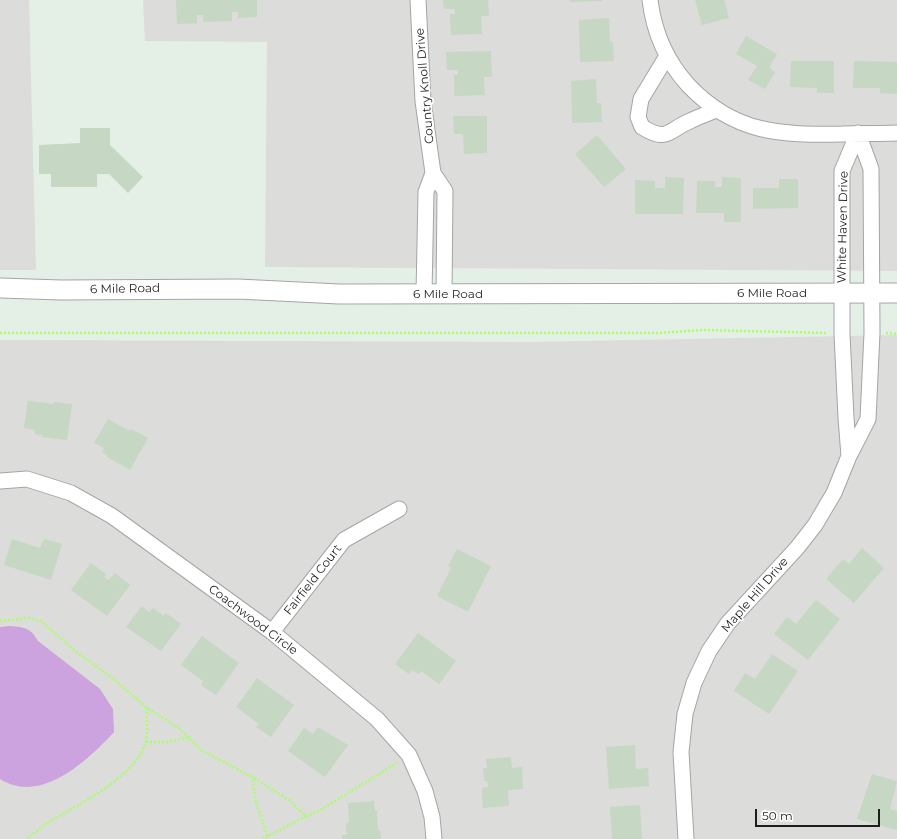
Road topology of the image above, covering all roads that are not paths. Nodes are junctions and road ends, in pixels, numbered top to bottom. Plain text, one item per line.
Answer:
1 (418, 0) edge
2 (650, 0) edge
3 (667, 56) junction
4 (716, 110) junction
5 (897, 133) edge
6 (858, 134) junction
7 (433, 173) junction
8 (0, 288) edge
9 (842, 293) junction
10 (872, 293) junction
11 (897, 293) edge
12 (424, 294) junction
13 (444, 294) junction
14 (850, 456) junction
15 (0, 482) edge
16 (400, 508) dead end
17 (272, 632) junction
18 (434, 839) edge
19 (686, 839) edge

1 - 7 street, Country Knoll Drive
2 - 3 street
3 - 4 street
3 - 4 street
4 - 6 street
5 - 6 street
6 - 9 street, White Haven Drive
6 - 10 street
7 - 12 street, Country Knoll Drive
7 - 13 street, Country Knoll Drive
8 - 12 street, 6 Mile Road
9 - 10 street, 6 Mile Road
9 - 13 street, 6 Mile Road
9 - 14 street, Maple Hill Drive
10 - 11 street, 6 Mile Road
10 - 14 street, Maple Hill Drive
12 - 13 street, 6 Mile Road
14 - 19 street, Maple Hill Drive
15 - 17 street, Coachwood Circle
16 - 17 street, Fairfield Court
17 - 18 street, Coachwood Circle

